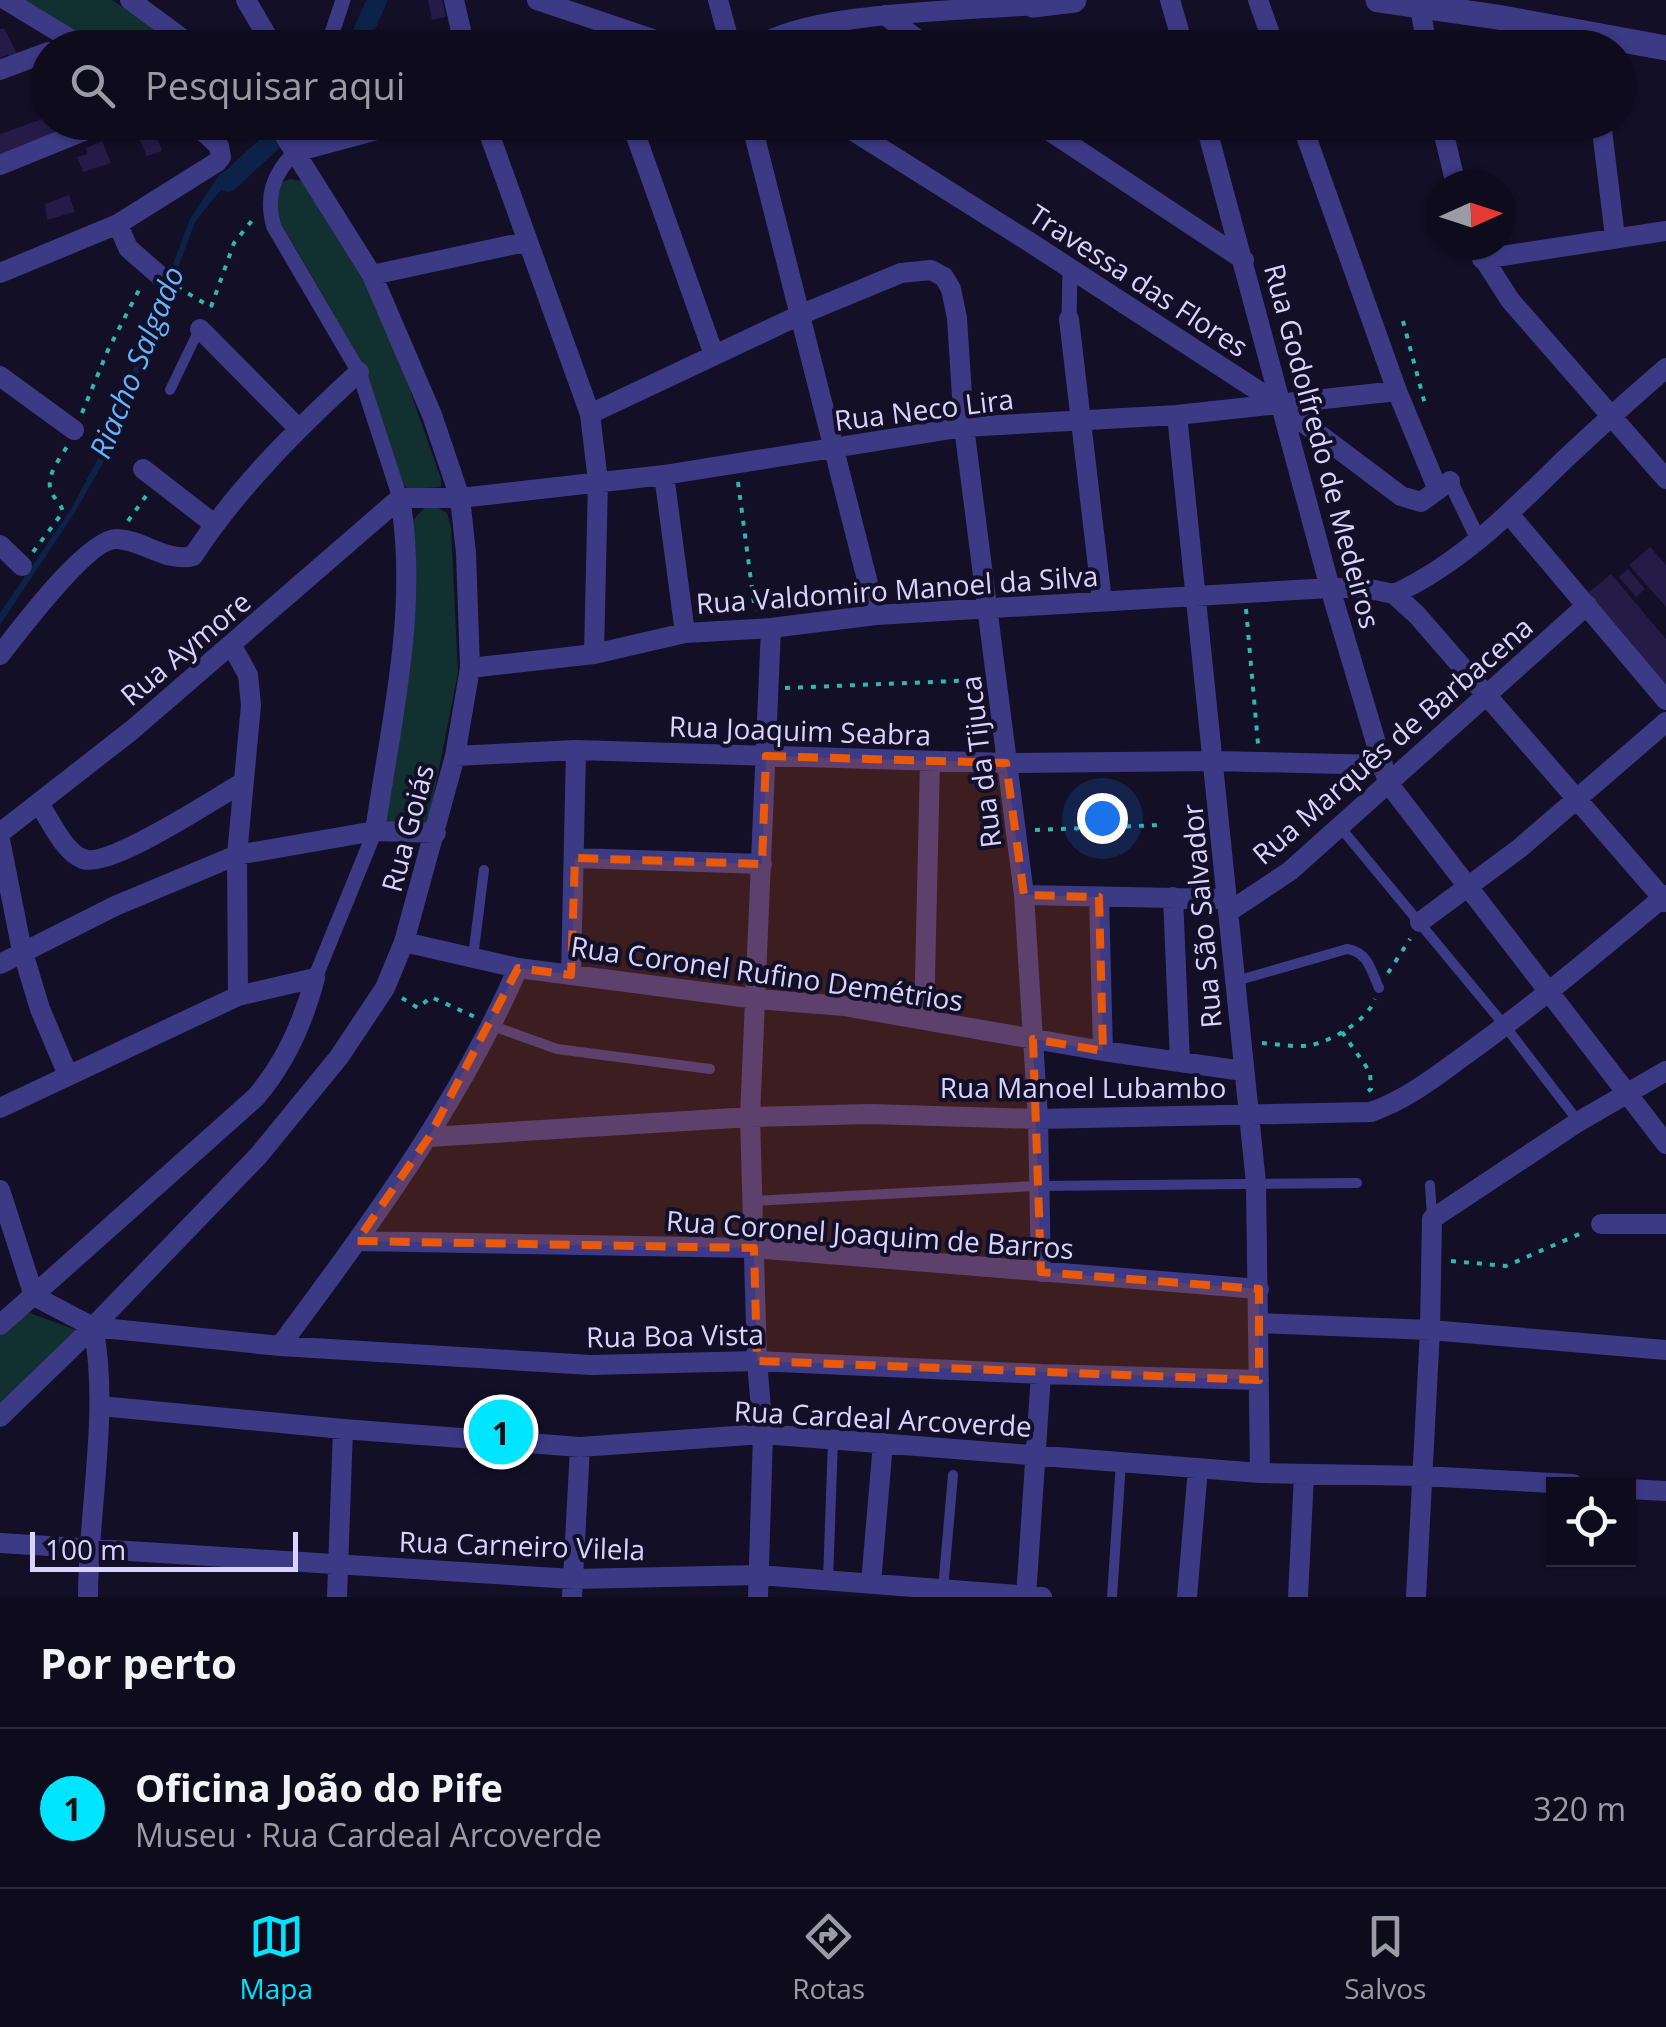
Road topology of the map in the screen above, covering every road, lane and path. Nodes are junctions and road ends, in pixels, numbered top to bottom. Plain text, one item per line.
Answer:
1 (6, 0) edge
2 (130, 0) edge
3 (246, 0) edge
4 (342, 0) edge
5 (454, 0) edge
6 (537, 0) edge
7 (718, 0) edge
8 (1074, 0) edge
9 (1170, 0) edge
10 (1258, 0) edge
11 (1378, 0) edge
12 (1034, 3) edge
13 (1427, 5) edge
14 (877, 10) edge
15 (618, 26) junction
16 (51, 30) edge
17 (171, 30) edge
18 (264, 30) edge
19 (332, 30) edge
20 (461, 30) edge
21 (619, 30) edge
22 (629, 30) edge
23 (726, 30) edge
24 (798, 30) edge
25 (905, 30) edge
26 (1179, 30) edge
27 (1268, 30) edge
28 (1545, 30) edge
29 (1636, 45) edge
30 (1666, 48) edge
31 (30, 59) edge
32 (0, 70) edge
33 (62, 140) edge
34 (213, 140) edge
35 (288, 140) edge
36 (325, 140) edge
37 (491, 140) edge
38 (637, 140) edge
39 (756, 140) edge
40 (867, 140) edge
41 (1063, 140) edge
42 (1210, 140) edge
43 (1307, 140) edge
44 (1445, 140) edge
45 (1604, 140) edge
46 (293, 147) junction
47 (0, 165) edge
48 (1452, 170) edge
49 (268, 208) junction
50 (118, 224) junction
51 (1666, 231) edge
52 (1614, 237) junction
53 (525, 242) junction
54 (1516, 248) edge
55 (1244, 260) junction
56 (1483, 260) edge
57 (1070, 270) junction
58 (0, 273) edge
59 (372, 275) junction
60 (160, 276) dead end
61 (182, 290) dead end
62 (211, 307) junction
63 (802, 314) junction
64 (1069, 319) joint
65 (1404, 321) dead end
66 (200, 330) junction
67 (714, 356) junction
68 (1666, 368) edge
69 (358, 372) junction
70 (0, 376) edge
71 (170, 390) dead end
72 (1397, 391) junction
73 (1280, 405) junction
74 (590, 414) junction
75 (1177, 415) junction
76 (1610, 417) junction
77 (1082, 419) junction
78 (1432, 425) dead end
79 (964, 427) junction
80 (298, 428) junction
81 (74, 430) dead end
82 (835, 448) junction
83 (736, 462) junction
84 (150, 475) joint
85 (664, 475) junction
86 (1666, 479) edge
87 (598, 482) junction
88 (1444, 486) junction
89 (400, 498) junction
90 (460, 498) junction
91 (1509, 514) junction
92 (214, 524) junction
93 (116, 538) junction
94 (1478, 539) junction
95 (1330, 588) junction
96 (1245, 592) junction
97 (1394, 594) junction
98 (1196, 596) junction
99 (1102, 601) junction
100 (1587, 605) junction
101 (987, 608) junction
102 (876, 614) junction
103 (764, 628) junction
104 (684, 632) junction
105 (232, 646) junction
106 (594, 654) junction
107 (0, 655) edge
108 (470, 668) junction
109 (998, 680) junction
110 (770, 689) junction
111 (1487, 692) junction
112 (1666, 700) edge
113 (1666, 722) edge
114 (576, 750) junction
115 (455, 756) junction
116 (766, 756) junction
117 (930, 762) junction
118 (1214, 762) junction
119 (1006, 763) junction
120 (1260, 763) junction
121 (1386, 774) junction
122 (242, 783) junction
123 (1579, 800) junction
124 (40, 804) junction
125 (1161, 825) dead end
126 (1340, 826) junction
127 (1016, 831) junction
128 (375, 832) junction
129 (436, 833) junction
130 (0, 837) edge
131 (237, 855) junction
132 (576, 858) junction
133 (762, 864) junction
134 (484, 870) dead end
135 (1467, 888) junction
136 (1024, 895) junction
137 (1099, 897) junction
138 (1173, 897) junction
139 (1665, 898) edge
140 (1229, 905) junction
141 (1420, 922) junction
142 (404, 942) junction
143 (24, 954) junction
144 (473, 956) junction
145 (0, 964) edge
146 (518, 968) junction
147 (571, 974) junction
148 (315, 978) junction
149 (1236, 981) junction
150 (385, 988) junction
151 (1379, 988) junction
152 (1548, 990) junction
153 (238, 996) junction
154 (757, 999) junction
155 (924, 1020) junction
156 (493, 1026) junction
157 (1505, 1026) junction
158 (1342, 1032) junction
159 (1033, 1039) junction
160 (1241, 1042) junction
161 (1103, 1052) junction
162 (1180, 1062) junction
163 (710, 1069) dead end
164 (1243, 1071) junction
165 (1666, 1071) edge
166 (68, 1074) junction
167 (1628, 1092) junction
168 (0, 1108) edge
169 (1248, 1113) junction
170 (1360, 1114) junction
171 (750, 1117) junction
172 (1038, 1120) junction
173 (1578, 1122) junction
174 (429, 1138) junction
175 (1666, 1144) edge
176 (1256, 1182) junction
177 (1357, 1184) dead end
178 (1430, 1185) dead end
179 (1037, 1186) junction
180 (0, 1190) edge
181 (752, 1201) junction
182 (1432, 1219) junction
183 (1600, 1224) joint
184 (1666, 1224) edge
185 (357, 1241) junction
186 (754, 1248) junction
187 (1431, 1259) junction
188 (1041, 1272) junction
189 (1259, 1289) junction
190 (34, 1296) junction
191 (1260, 1323) junction
192 (0, 1326) edge
193 (93, 1327) junction
194 (1430, 1330) junction
195 (280, 1346) junction
196 (1666, 1350) edge
197 (757, 1360) junction
198 (1041, 1374) junction
199 (1259, 1380) junction
200 (100, 1406) junction
201 (0, 1417) edge
202 (343, 1429) junction
203 (763, 1434) junction
204 (833, 1439) junction
205 (883, 1443) junction
206 (580, 1447) junction
207 (1037, 1454) junction
208 (1121, 1462) junction
209 (1198, 1468) junction
210 (1260, 1473) junction
211 (953, 1475) dead end
212 (1304, 1475) junction
213 (1422, 1476) junction
214 (1546, 1483) edge
215 (1636, 1490) edge
216 (1666, 1492) edge
217 (0, 1543) edge
218 (88, 1547) junction
219 (338, 1565) junction
220 (758, 1574) junction
221 (828, 1580) junction
222 (871, 1584) junction
223 (572, 1588) edge
224 (943, 1589) junction
225 (1026, 1596) edge
226 (88, 1597) edge
227 (336, 1597) edge
228 (758, 1597) edge
229 (1042, 1597) edge
230 (1112, 1597) edge
231 (1187, 1597) edge
232 (1298, 1597) edge
233 (1416, 1597) edge

1 - 16 street
2 - 17 street
3 - 18 street
4 - 19 street
5 - 20 street
6 - 15 street
7 - 23 street
8 - 12 street
9 - 26 street
10 - 27 street
11 - 13 street
12 - 14 street
13 - 28 street
14 - 24 street
14 - 25 street
15 - 21 street
15 - 22 street
29 - 30 street
31 - 32 street
33 - 47 street
34 - 50 street
35 - 46 street, Rua Goiás
36 - 46 street
37 - 53 street
38 - 67 street
39 - 63 street
40 - 57 street, Travessa das Flores
41 - 55 street
42 - 55 street, Rua Godolfredo de Medeiros
43 - 72 street
44 - 48 street
45 - 52 street
46 - 49 street
46 - 59 street, Rua Goiás
49 - 62 path
49 - 69 street
50 - 58 street
50 - 60 street
51 - 52 street
52 - 54 street
53 - 59 street
53 - 74 street
55 - 73 street, Rua Godolfredo de Medeiros
56 - 76 street
57 - 64 street
57 - 73 street, Travessa das Flores
59 - 90 street, Rua Goiás
61 - 62 path
62 - 66 path
63 - 67 street
63 - 79 street, Rua da Tijuca
63 - 82 street
64 - 77 street
65 - 78 path
66 - 71 lane
66 - 80 street
67 - 74 street
68 - 76 street
69 - 80 street
69 - 89 street
70 - 81 street
72 - 73 street, Rua Neco Lira
72 - 88 street
73 - 75 street, Rua Neco Lira
73 - 88 street, Travessa das Flores
73 - 95 street, Rua Godolfredo de Medeiros
74 - 87 street
75 - 77 street, Rua Neco Lira
75 - 98 street, Rua São Salvador
76 - 86 street
76 - 91 street
77 - 79 street, Rua Neco Lira
77 - 99 street
79 - 82 street, Rua Neco Lira
79 - 101 street, Rua da Tijuca
80 - 92 street
82 - 83 street, Rua Neco Lira
82 - 102 street
83 - 85 street, Rua Neco Lira
83 - 103 path
84 - 92 street
84 - 93 path
85 - 87 street, Rua Neco Lira
85 - 104 street
87 - 90 street, Rua Neco Lira
87 - 106 street
88 - 94 street
89 - 90 street, Rua Neco Lira
89 - 105 street, Rua Aymore
89 - 128 street, Rua Goiás
90 - 108 street, Rua Goiás
91 - 94 street
91 - 100 street
92 - 93 street
93 - 107 street
94 - 97 street
95 - 96 street, Rua Valdomiro Manoel da Silva
95 - 97 street, Rua Valdomiro Manoel da Silva
95 - 121 street, Rua Godolfredo de Medeiros
96 - 98 street, Rua Valdomiro Manoel da Silva
96 - 120 path
97 - 111 street
98 - 99 street, Rua Valdomiro Manoel da Silva
98 - 118 street, Rua São Salvador
99 - 101 street, Rua Valdomiro Manoel da Silva
100 - 111 street, Rua Marquês de Barbacena
100 - 112 street
101 - 102 street, Rua Valdomiro Manoel da Silva
101 - 109 street, Rua da Tijuca
102 - 103 street, Rua Valdomiro Manoel da Silva
103 - 104 street, Rua Valdomiro Manoel da Silva
103 - 110 street
104 - 106 street, Rua Valdomiro Manoel da Silva
105 - 122 street
105 - 124 street, Rua Aymore
106 - 108 street, Rua Valdomiro Manoel da Silva
108 - 115 street, Rua Goiás
109 - 110 path
109 - 119 street, Rua da Tijuca
110 - 116 street
111 - 121 street, Rua Marquês de Barbacena
111 - 123 street
113 - 123 street
114 - 115 street, Rua Joaquim Seabra
114 - 116 street, Rua Joaquim Seabra
114 - 132 street
115 - 129 street, Rua Goiás
116 - 117 street, Rua Joaquim Seabra
116 - 133 street
117 - 119 street, Rua Joaquim Seabra
117 - 155 street
118 - 119 street, Rua Joaquim Seabra
118 - 120 street, Rua Joaquim Seabra
118 - 140 street, Rua São Salvador
119 - 127 street, Rua da Tijuca
120 - 121 street, Rua Joaquim Seabra
121 - 126 street, Rua Marquês de Barbacena
121 - 135 street
122 - 124 street
122 - 131 street
123 - 135 street
123 - 139 street
124 - 130 street, Rua Aymore
125 - 127 path
126 - 140 street, Rua Marquês de Barbacena
126 - 141 lane
127 - 136 street, Rua da Tijuca
128 - 129 street
128 - 131 street
128 - 148 street
129 - 142 street, Rua Goiás
130 - 143 street
131 - 143 street
131 - 153 street
132 - 133 street
132 - 147 street
133 - 154 street
134 - 144 lane
135 - 141 street
135 - 152 street
136 - 137 street
136 - 159 street, Rua da Tijuca
137 - 138 street
137 - 161 street
138 - 140 street
138 - 162 street
139 - 152 street, Rua Manoel Lubambo
140 - 149 street, Rua São Salvador
141 - 151 path
141 - 157 lane
142 - 144 street, Rua Coronel Rufino Demétrios
142 - 150 street, Rua Goiás
143 - 145 street
143 - 166 street
144 - 146 street, Rua Coronel Rufino Demétrios
146 - 147 street, Rua Coronel Rufino Demétrios
146 - 156 street
147 - 154 street, Rua Coronel Rufino Demétrios
148 - 153 street
148 - 190 street
149 - 151 lane
149 - 160 street, Rua São Salvador
150 - 156 path
150 - 193 street, Rua Goiás
151 - 158 path
152 - 157 street, Rua Manoel Lubambo
152 - 167 street
153 - 166 street
154 - 155 street, Rua Coronel Rufino Demétrios
154 - 171 street
155 - 159 street, Rua Coronel Rufino Demétrios
156 - 163 lane
156 - 174 street
157 - 170 street, Rua Manoel Lubambo
157 - 173 lane
158 - 160 path
158 - 170 path
159 - 161 street, Rua Coronel Rufino Demétrios
159 - 172 street, Rua da Tijuca
160 - 164 street, Rua São Salvador
161 - 162 street, Rua Coronel Rufino Demétrios
162 - 164 street, Rua Coronel Rufino Demétrios
164 - 169 street, Rua São Salvador
165 - 167 street
166 - 168 street
167 - 173 street
167 - 175 street
169 - 170 street, Rua Manoel Lubambo
169 - 172 street, Rua Manoel Lubambo
169 - 176 street, Rua São Salvador
171 - 172 street, Rua Manoel Lubambo
171 - 174 street, Rua Manoel Lubambo
171 - 181 street
172 - 179 street, Rua da Tijuca
173 - 182 street
174 - 185 street
176 - 177 lane
176 - 179 lane
176 - 189 street, Rua São Salvador
178 - 182 lane
179 - 181 lane
179 - 188 street, Rua da Tijuca
180 - 190 street
181 - 186 street
182 - 187 street
183 - 184 street
183 - 187 path
185 - 186 street, Rua Coronel Joaquim de Barros
185 - 195 street
186 - 188 street, Rua Coronel Joaquim de Barros
186 - 197 street
187 - 194 street
188 - 189 street, Rua Coronel Joaquim de Barros
189 - 191 street, Rua São Salvador
190 - 192 street
190 - 193 street
191 - 194 street
191 - 199 street, Rua São Salvador
193 - 195 street, Rua Boa Vista
193 - 200 street
193 - 201 street, Rua Goiás
194 - 196 street
194 - 213 street
195 - 197 street, Rua Boa Vista
197 - 198 street, Rua Boa Vista
197 - 203 street
198 - 199 street, Rua Boa Vista
198 - 207 street
199 - 210 street, Rua São Salvador
200 - 202 street, Rua Cardeal Arcoverde
200 - 218 street
202 - 206 street, Rua Cardeal Arcoverde
202 - 219 street
203 - 204 street, Rua Cardeal Arcoverde
203 - 206 street, Rua Cardeal Arcoverde
203 - 220 street
204 - 205 street, Rua Cardeal Arcoverde
204 - 221 lane
205 - 207 street, Rua Cardeal Arcoverde
205 - 222 street
206 - 223 street
207 - 208 street, Rua Cardeal Arcoverde
207 - 225 street
208 - 209 street, Rua Cardeal Arcoverde
208 - 230 lane
209 - 210 street, Rua Cardeal Arcoverde
209 - 231 street
210 - 212 street, Rua Cardeal Arcoverde
211 - 224 lane
212 - 213 street, Rua Cardeal Arcoverde
212 - 232 street
213 - 214 street, Rua Cardeal Arcoverde
213 - 233 street
215 - 216 street
217 - 218 street, Rua Carneiro Vilela
218 - 219 street, Rua Carneiro Vilela
218 - 226 street
219 - 223 street, Rua Carneiro Vilela
219 - 227 street
220 - 221 street, Rua Carneiro Vilela
220 - 223 street, Rua Carneiro Vilela
220 - 228 street
221 - 222 street, Rua Carneiro Vilela
222 - 224 street, Rua Carneiro Vilela
224 - 225 street, Rua Carneiro Vilela
225 - 229 street, Rua Carneiro Vilela

